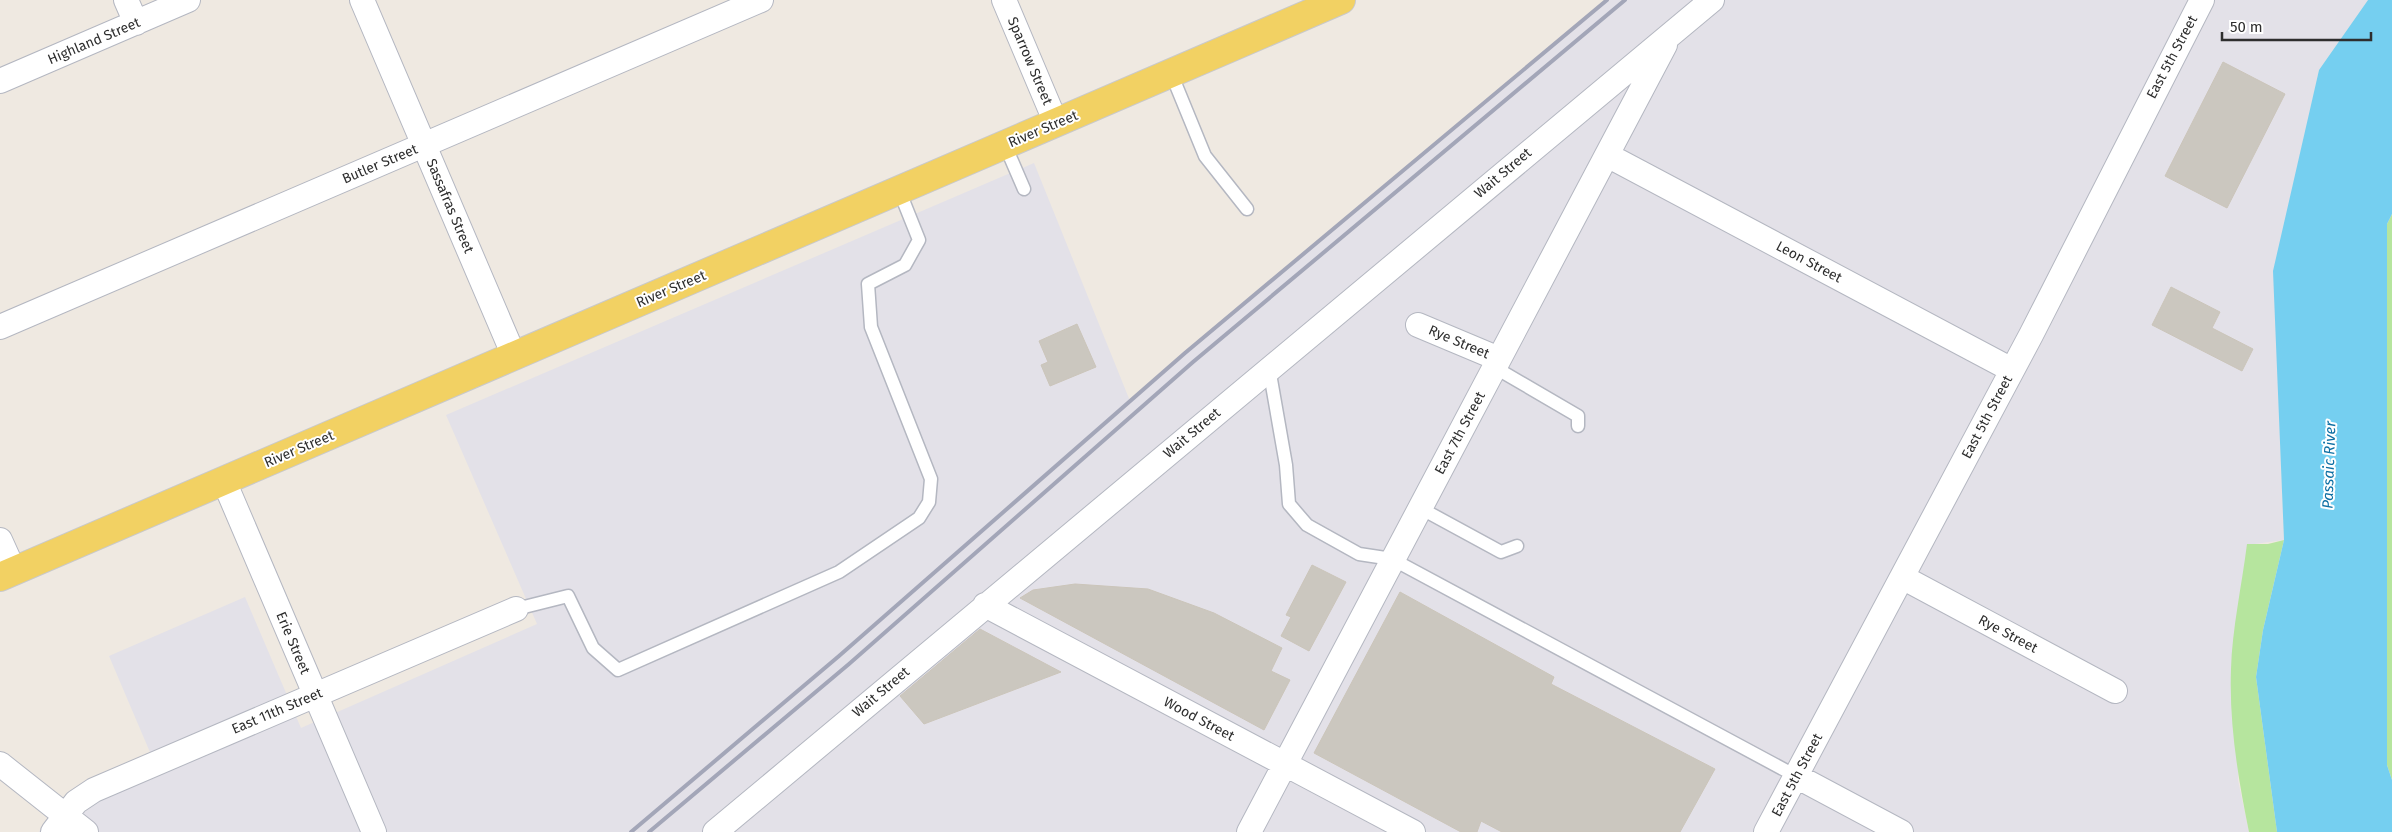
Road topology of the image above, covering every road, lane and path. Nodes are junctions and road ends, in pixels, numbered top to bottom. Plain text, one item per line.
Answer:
1 (126, 0) edge
2 (188, 0) edge
3 (362, 0) edge
4 (760, 0) edge
5 (1004, 0) edge
6 (1341, 0) edge
7 (1712, 0) edge
8 (2202, 0) edge
9 (136, 23) junction
10 (1670, 34) junction
11 (1171, 73) junction
12 (0, 81) edge
13 (1056, 123) junction
14 (424, 145) junction
15 (1005, 145) junction
16 (1607, 155) junction
17 (1024, 189) dead end
18 (900, 190) junction
19 (1247, 210) dead end
20 (1418, 325) dead end
21 (0, 327) edge
22 (514, 356) junction
23 (1497, 363) junction
24 (1269, 368) junction
25 (2012, 370) junction
26 (1578, 426) dead end
27 (224, 481) junction
28 (1420, 508) junction
29 (0, 540) edge
30 (1517, 546) dead end
31 (1392, 559) junction
32 (7, 574) edge
33 (1902, 577) junction
34 (986, 605) junction
35 (516, 609) joint
36 (2114, 692) dead end
37 (316, 695) junction
38 (0, 764) edge
39 (1285, 764) junction
40 (1796, 776) junction
41 (59, 824) edge
42 (86, 832) edge
43 (374, 832) edge
44 (715, 832) edge
45 (1249, 832) edge
46 (1413, 832) edge
47 (1766, 832) edge
48 (1901, 832) edge

1 - 9 street
2 - 9 street, Highland Street
3 - 14 street, Sassafras Street
4 - 14 street, Butler Street
5 - 13 street, Sparrow Street
6 - 11 main road, River Street
7 - 10 street
8 - 25 street, East 5th Street
9 - 12 street, Highland Street
10 - 16 street, East 7th Street
10 - 24 street, Wait Street
11 - 13 main road, River Street
11 - 19 lane
13 - 15 main road, River Street
14 - 21 street, Butler Street
14 - 22 street, Sassafras Street
15 - 17 lane
15 - 18 main road, River Street
16 - 23 street, East 7th Street
16 - 25 street, Leon Street
18 - 22 main road, River Street
18 - 35 lane
20 - 23 street, Rye Street
22 - 27 main road, River Street
23 - 26 lane
23 - 28 street, East 7th Street
24 - 31 lane
24 - 34 street, Wait Street
25 - 33 street, East 5th Street
27 - 32 main road, River Street
27 - 37 street, Erie Street
28 - 30 lane
28 - 31 street, East 7th Street
29 - 32 street
31 - 39 street, East 7th Street
31 - 40 lane
33 - 36 street, Rye Street
33 - 40 street, East 5th Street
34 - 39 street, Wood Street
34 - 44 street, Wait Street
35 - 37 street, East 11th Street
37 - 41 street, East 11th Street
37 - 43 street, Erie Street
38 - 41 street
39 - 45 street, East 7th Street
39 - 46 street, Wood Street
40 - 47 street, East 5th Street
40 - 48 street
41 - 42 street

